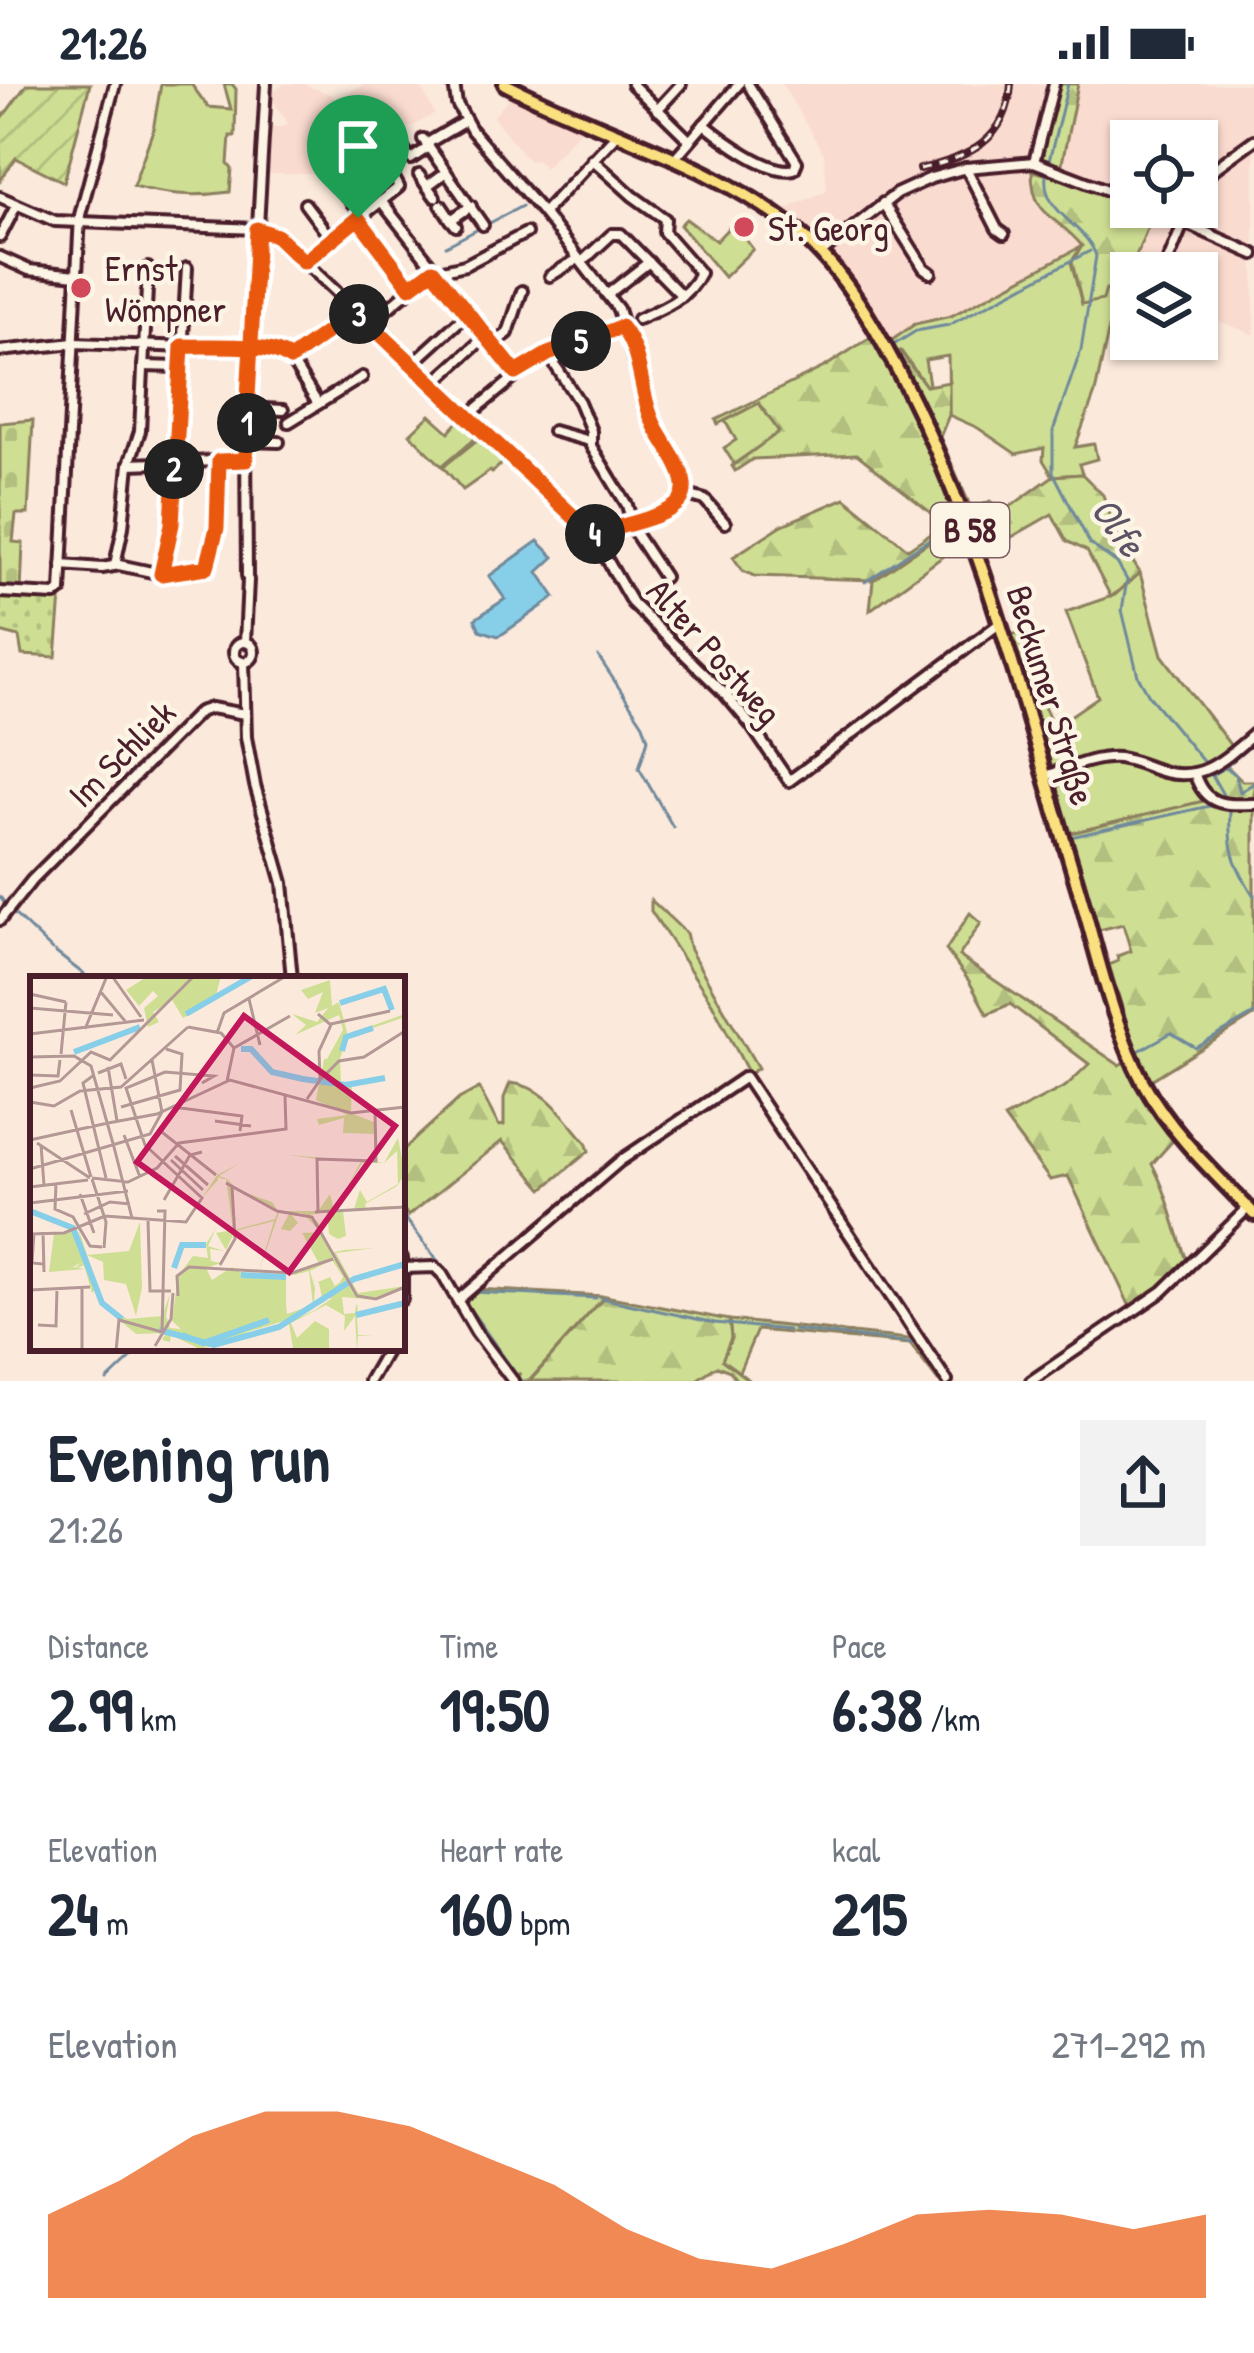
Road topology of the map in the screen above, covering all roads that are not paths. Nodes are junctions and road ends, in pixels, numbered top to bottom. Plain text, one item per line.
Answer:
1 (116, 84) edge
2 (266, 84) edge
3 (454, 84) edge
4 (505, 84) edge
5 (632, 84) edge
6 (681, 84) edge
7 (739, 84) edge
8 (748, 84) edge
9 (1054, 84) edge
10 (523, 88) edge
11 (657, 110) junction
12 (465, 122) junction
13 (704, 124) junction
14 (616, 135) junction
15 (689, 140) junction
16 (1254, 140) edge
17 (426, 143) junction
18 (404, 148) dead end
19 (381, 154) dead end
20 (592, 159) junction
21 (673, 160) junction
22 (1034, 162) junction
23 (1218, 166) edge
24 (966, 168) junction
25 (446, 172) junction
26 (419, 175) dead end
27 (334, 185) dead end
28 (427, 186) junction
29 (1110, 191) edge
30 (0, 197) edge
31 (381, 201) junction
32 (883, 203) junction
33 (305, 204) dead end
34 (16, 206) junction
35 (471, 206) junction
36 (543, 213) junction
37 (360, 216) junction
38 (80, 223) junction
39 (483, 225) dead end
40 (1197, 228) edge
41 (257, 229) junction
42 (526, 233) dead end
43 (1004, 234) dead end
44 (0, 237) edge
45 (331, 239) junction
46 (836, 242) junction
47 (821, 253) junction
48 (1254, 254) edge
49 (0, 257) edge
50 (582, 259) junction
51 (304, 262) junction
52 (649, 262) junction
53 (148, 268) dead end
54 (187, 268) dead end
55 (433, 271) junction
56 (837, 272) junction
57 (932, 273) dead end
58 (77, 275) junction
59 (550, 276) dead end
60 (410, 287) junction
61 (522, 291) dead end
62 (607, 294) junction
63 (682, 296) junction
64 (353, 308) junction
65 (467, 314) junction
66 (638, 319) dead end
67 (370, 324) junction
68 (621, 327) junction
69 (489, 341) junction
70 (74, 344) junction
71 (145, 345) junction
72 (182, 346) junction
73 (251, 349) junction
74 (0, 351) edge
75 (548, 354) junction
76 (290, 359) junction
77 (412, 364) junction
78 (143, 366) junction
79 (181, 367) junction
80 (516, 373) junction
81 (362, 376) dead end
82 (434, 383) junction
83 (318, 404) junction
84 (248, 408) junction
85 (283, 410) dead end
86 (468, 416) junction
87 (289, 422) dead end
88 (553, 431) dead end
89 (246, 441) junction
90 (279, 442) dead end
91 (589, 442) junction
92 (138, 456) junction
93 (175, 460) junction
94 (246, 460) junction
95 (219, 461) junction
96 (684, 494) junction
97 (632, 522) junction
98 (725, 523) dead end
99 (593, 535) junction
100 (62, 565) junction
101 (115, 565) junction
102 (161, 574) junction
103 (664, 577) dead end
104 (0, 592) edge
105 (999, 624) junction
106 (244, 714) junction
107 (1254, 734) edge
108 (1069, 768) junction
109 (1204, 771) junction
110 (1046, 776) junction
111 (1053, 802) junction
112 (1254, 804) edge
113 (0, 920) edge
114 (292, 976) edge
115 (1251, 1211) edge
116 (405, 1268) edge
117 (458, 1300) junction
118 (386, 1351) edge
119 (369, 1381) edge
120 (513, 1381) edge
121 (947, 1381) edge
122 (1031, 1381) edge

1 - 38 street
2 - 41 street
3 - 12 street
4 - 10 main road, Beckumer Straße / B 58
5 - 11 street
6 - 11 street
7 - 13 street
8 - 13 street
9 - 22 street
10 - 14 main road, Beckumer Straße / B 58
11 - 15 street
12 - 17 street
12 - 36 street
13 - 15 street
14 - 20 street
14 - 21 main road, Beckumer Straße / B 58
15 - 21 street
16 - 23 street
17 - 18 street
17 - 25 street
19 - 31 street
20 - 36 street
20 - 63 street
21 - 47 main road, Beckumer Straße / B 58
22 - 24 street
22 - 29 street
24 - 32 street
24 - 43 street
25 - 28 street
25 - 35 street
26 - 28 street
27 - 37 street
28 - 35 street
30 - 34 street
31 - 37 street
31 - 55 street
32 - 46 street
32 - 57 street
33 - 45 street
34 - 38 street
34 - 44 street
35 - 39 street
36 - 50 street
37 - 45 street
37 - 60 street
38 - 41 street
38 - 58 street
40 - 48 street
41 - 51 street, Alter Postweg
41 - 73 street
42 - 55 street
45 - 51 street
46 - 47 street
46 - 56 street
47 - 56 main road, Beckumer Straße / B 58
49 - 58 street
50 - 52 street
50 - 59 street
50 - 62 street
51 - 64 street, Alter Postweg
52 - 62 street
52 - 63 street
53 - 71 street
54 - 72 street
55 - 60 street
55 - 65 street
56 - 105 main road, Beckumer Straße / B 58
58 - 70 street
60 - 67 street
61 - 69 street
62 - 68 street
63 - 66 street
64 - 67 street, Alter Postweg
64 - 76 street
65 - 69 street
65 - 77 street
67 - 77 street, Alter Postweg
68 - 75 street
68 - 96 street
69 - 80 street
69 - 82 street
70 - 71 street
70 - 74 street
70 - 100 street
71 - 72 street
71 - 78 street
72 - 73 street
72 - 79 street
73 - 76 street
73 - 84 street
75 - 80 street
75 - 91 street
76 - 83 street
77 - 82 street, Alter Postweg
78 - 79 street
78 - 92 street
79 - 93 street
80 - 86 street
81 - 83 street
82 - 86 street, Alter Postweg
83 - 87 street
84 - 85 street
84 - 89 street
86 - 99 street, Alter Postweg
88 - 91 street
89 - 90 street
89 - 94 street
91 - 97 street
92 - 93 street
92 - 101 street
93 - 95 street
93 - 102 street
94 - 95 street
94 - 106 street
95 - 102 street
96 - 97 street
96 - 98 street
97 - 99 street
97 - 103 street
99 - 105 street, Alter Postweg
100 - 101 street
100 - 104 street
101 - 102 street
105 - 110 main road, Beckumer Straße / B 58
106 - 113 street, Im Schliek
106 - 114 street
107 - 109 street
108 - 109 street
108 - 110 street
108 - 111 street
109 - 112 street
110 - 111 main road, Beckumer Straße / B 58
111 - 115 main road, Beckumer Straße / B 58
115 - 122 street
116 - 117 street
117 - 120 street
117 - 121 street
118 - 119 street

